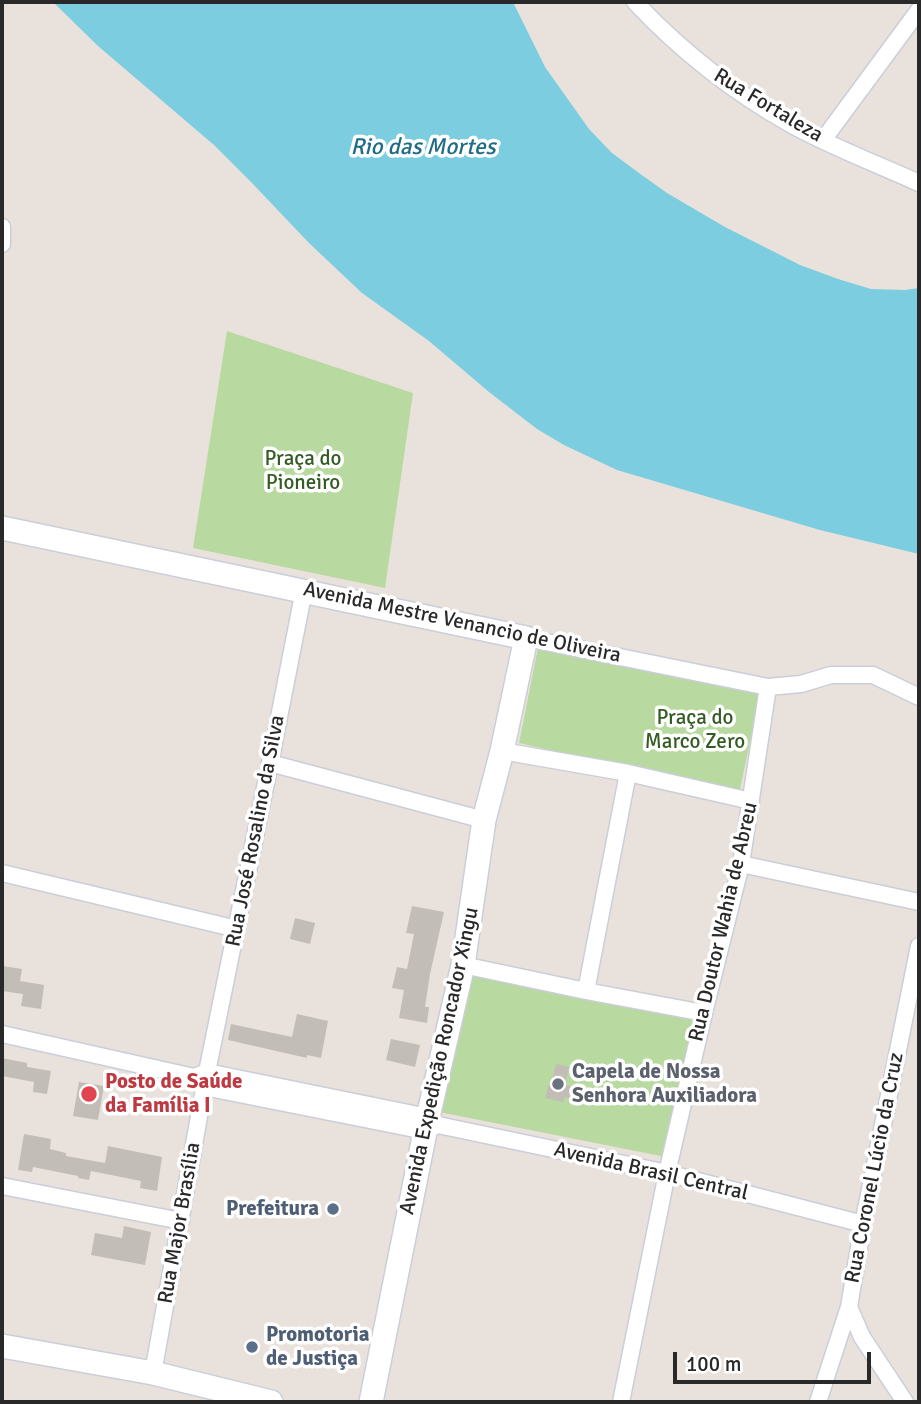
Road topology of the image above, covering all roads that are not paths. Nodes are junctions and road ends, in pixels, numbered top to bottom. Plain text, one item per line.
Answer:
1 (635, 2) edge
2 (919, 10) edge
3 (823, 140) junction
4 (919, 183) edge
5 (2, 227) edge
6 (2, 244) edge
7 (2, 528) edge
8 (304, 590) junction
9 (526, 638) junction
10 (768, 687) junction
11 (919, 697) edge
12 (502, 751) junction
13 (270, 763) junction
14 (628, 773) junction
15 (751, 801) junction
16 (484, 820) junction
17 (741, 864) junction
18 (2, 873) edge
19 (919, 902) edge
20 (237, 929) junction
21 (919, 946) edge
22 (463, 965) junction
23 (586, 991) junction
24 (704, 1013) junction
25 (2, 1034) edge
26 (202, 1079) junction
27 (430, 1124) junction
28 (667, 1173) junction
29 (2, 1186) edge
30 (180, 1221) junction
31 (863, 1224) junction
32 (849, 1307) junction
33 (2, 1346) edge
34 (153, 1373) junction
35 (271, 1402) edge
36 (371, 1402) edge
37 (621, 1402) edge
38 (818, 1402) edge
39 (905, 1402) edge

1 - 3 street, Rua Fortaleza
2 - 3 street
3 - 4 street, Rua Fortaleza
5 - 6 street
7 - 8 street, Avenida Mestre Venancio de Oliveira
8 - 9 street, Avenida Mestre Venancio de Oliveira
8 - 13 street, Rua José Rosalino da Silva
9 - 10 street, Avenida Mestre Venancio de Oliveira
9 - 12 street, Avenida Expedição Roncador Xingu
10 - 11 street, Avenida Mestre Venancio de Oliveira
10 - 15 street, Rua Doutor Wahia de Abreu
12 - 14 street
12 - 16 street, Avenida Expedição Roncador Xingu
13 - 16 street
13 - 20 street, Rua José Rosalino da Silva
14 - 15 street
14 - 23 street
15 - 17 street, Rua Doutor Wahia de Abreu
16 - 22 street, Avenida Expedição Roncador Xingu
17 - 19 street
17 - 24 street, Rua Doutor Wahia de Abreu
18 - 20 street
20 - 26 street, Rua José Rosalino da Silva
21 - 31 street, Rua Coronel Lúcio da Cruz
22 - 23 street
22 - 27 street, Avenida Expedição Roncador Xingu
23 - 24 street
24 - 28 street, Rua Doutor Wahia de Abreu
25 - 26 street, Avenida Brasil Central
26 - 27 street, Avenida Brasil Central
26 - 30 street, Rua Major Brasília
27 - 28 street, Avenida Brasil Central
27 - 36 street, Avenida Expedição Roncador Xingu
28 - 31 street, Avenida Brasil Central
28 - 37 street, Rua Doutor Wahia de Abreu
29 - 30 street
30 - 34 street, Rua Major Brasília
31 - 32 street, Rua Coronel Lúcio da Cruz
32 - 38 street, Rua Coronel Lúcio da Cruz
32 - 39 street
33 - 34 street
34 - 35 street

